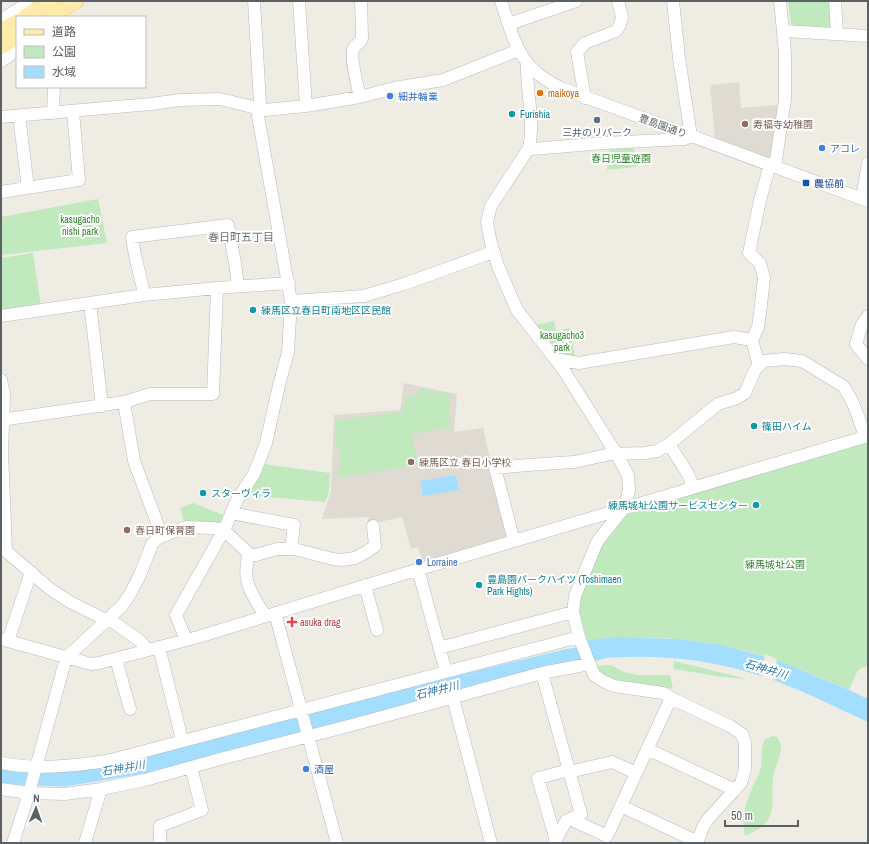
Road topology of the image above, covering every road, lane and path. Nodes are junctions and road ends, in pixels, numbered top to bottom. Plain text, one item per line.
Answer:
1 (27, 1) edge
2 (76, 1) edge
3 (254, 1) edge
4 (299, 1) edge
5 (361, 1) edge
6 (501, 1) edge
7 (576, 1) edge
8 (618, 1) edge
9 (673, 1) edge
10 (780, 1) edge
11 (835, 1) edge
12 (53, 12) edge
13 (31, 16) edge
14 (1, 20) edge
15 (16, 23) edge
16 (509, 24) junction
17 (1, 31) edge
18 (784, 31) junction
19 (838, 34) junction
20 (868, 36) edge
21 (16, 38) edge
22 (1, 47) edge
23 (519, 50) junction
24 (1, 61) edge
25 (527, 64) junction
26 (54, 88) edge
27 (360, 97) junction
28 (585, 98) junction
29 (306, 106) junction
30 (260, 109) junction
31 (73, 111) junction
32 (53, 113) junction
33 (19, 116) junction
34 (1, 118) edge
35 (691, 136) junction
36 (529, 148) junction
37 (868, 163) edge
38 (773, 166) junction
39 (28, 188) junction
40 (1, 192) edge
41 (865, 200) edge
42 (493, 252) junction
43 (289, 283) junction
44 (238, 286) junction
45 (217, 288) junction
46 (144, 295) junction
47 (291, 301) junction
48 (90, 303) junction
49 (1, 316) edge
50 (868, 316) edge
51 (752, 340) junction
52 (555, 359) junction
53 (868, 359) edge
54 (759, 366) junction
55 (1, 380) edge
56 (124, 402) junction
57 (102, 406) junction
58 (2, 420) edge
59 (866, 436) edge
60 (669, 444) junction
61 (618, 455) junction
62 (693, 487) junction
63 (624, 508) junction
64 (231, 513) junction
65 (373, 526) dead end
66 (224, 530) junction
67 (162, 536) junction
68 (514, 541) junction
69 (291, 549) junction
70 (249, 554) junction
71 (6, 557) edge
72 (418, 569) junction
73 (32, 572) junction
74 (365, 585) junction
75 (573, 612) junction
76 (270, 614) junction
77 (106, 619) junction
78 (377, 630) dead end
79 (579, 637) junction
80 (4, 640) edge
81 (186, 640) junction
82 (439, 648) junction
83 (153, 649) junction
84 (66, 658) junction
85 (116, 659) junction
86 (589, 664) junction
87 (446, 672) junction
88 (542, 673) junction
89 (452, 698) junction
90 (671, 698) junction
91 (130, 710) dead end
92 (302, 710) junction
93 (308, 737) junction
94 (182, 740) junction
95 (647, 749) junction
96 (1, 764) edge
97 (36, 767) junction
98 (191, 767) junction
99 (569, 771) junction
100 (636, 774) junction
101 (1, 789) edge
102 (101, 789) junction
103 (735, 790) junction
104 (29, 793) junction
105 (621, 806) junction
106 (570, 819) junction
107 (555, 842) edge
108 (698, 842) edge
109 (13, 843) edge
110 (85, 843) edge
111 (160, 843) edge
112 (337, 843) edge
113 (491, 843) edge

1 - 14 street
2 - 12 main road
3 - 30 street
4 - 29 street
5 - 27 street
6 - 16 street, 豊島園通り
7 - 16 street
8 - 28 street
9 - 35 street
10 - 18 street
11 - 19 street
12 - 13 main road
15 - 17 main road
16 - 23 street, 豊島園通り
18 - 19 street
18 - 38 street
19 - 20 street
21 - 22 main road
21 - 24 street
23 - 25 street, 豊島園通り
23 - 27 street
25 - 28 street, 豊島園通り
25 - 36 street
26 - 32 street
27 - 29 street
28 - 35 street, 豊島園通り
29 - 30 street
30 - 31 street
30 - 43 street
31 - 32 street
31 - 39 street
32 - 33 street
33 - 34 street
33 - 39 street
35 - 36 street
35 - 38 street, 豊島園通り
36 - 42 street
37 - 41 street
38 - 41 street, 豊島園通り
38 - 51 street
39 - 40 street
42 - 47 street
42 - 52 street
43 - 44 street
43 - 47 street
44 - 45 street
44 - 46 street
45 - 46 street
45 - 56 street
46 - 48 street
47 - 64 street
48 - 49 street
48 - 57 street
50 - 53 street
51 - 52 street
51 - 54 street
52 - 61 street
54 - 59 street
54 - 60 street
55 - 58 street
56 - 57 street
56 - 67 street
57 - 58 street
58 - 71 street
59 - 62 street
60 - 61 street
60 - 62 street
61 - 63 street
61 - 68 street
62 - 63 street
63 - 68 street
63 - 75 street
64 - 66 street
64 - 69 street
65 - 69 street
66 - 67 street
66 - 70 street
66 - 81 street
67 - 77 street
68 - 72 street
69 - 70 street
70 - 76 street
71 - 73 street
72 - 74 street
72 - 82 street
73 - 77 street
73 - 80 street
74 - 76 street
74 - 78 street
75 - 79 street
75 - 82 street
76 - 81 street
76 - 92 street
77 - 83 street
77 - 84 street
79 - 86 street
79 - 87 street
80 - 84 street
81 - 83 street
82 - 87 street
83 - 85 street
83 - 94 street
84 - 85 street
84 - 97 street
85 - 91 street
86 - 88 street
86 - 90 street
87 - 92 street
88 - 89 street
88 - 99 street
89 - 93 street
89 - 113 street
90 - 95 street
90 - 103 street
92 - 93 street
92 - 94 street
93 - 98 street
93 - 112 street
94 - 97 street
95 - 100 street
95 - 103 street
96 - 97 street
97 - 104 street
98 - 102 street
98 - 111 street
99 - 100 street
99 - 106 street
99 - 107 street
100 - 105 street
101 - 104 street
102 - 104 street
102 - 110 street
103 - 108 street
104 - 109 street
105 - 106 street
105 - 108 street
106 - 107 street

